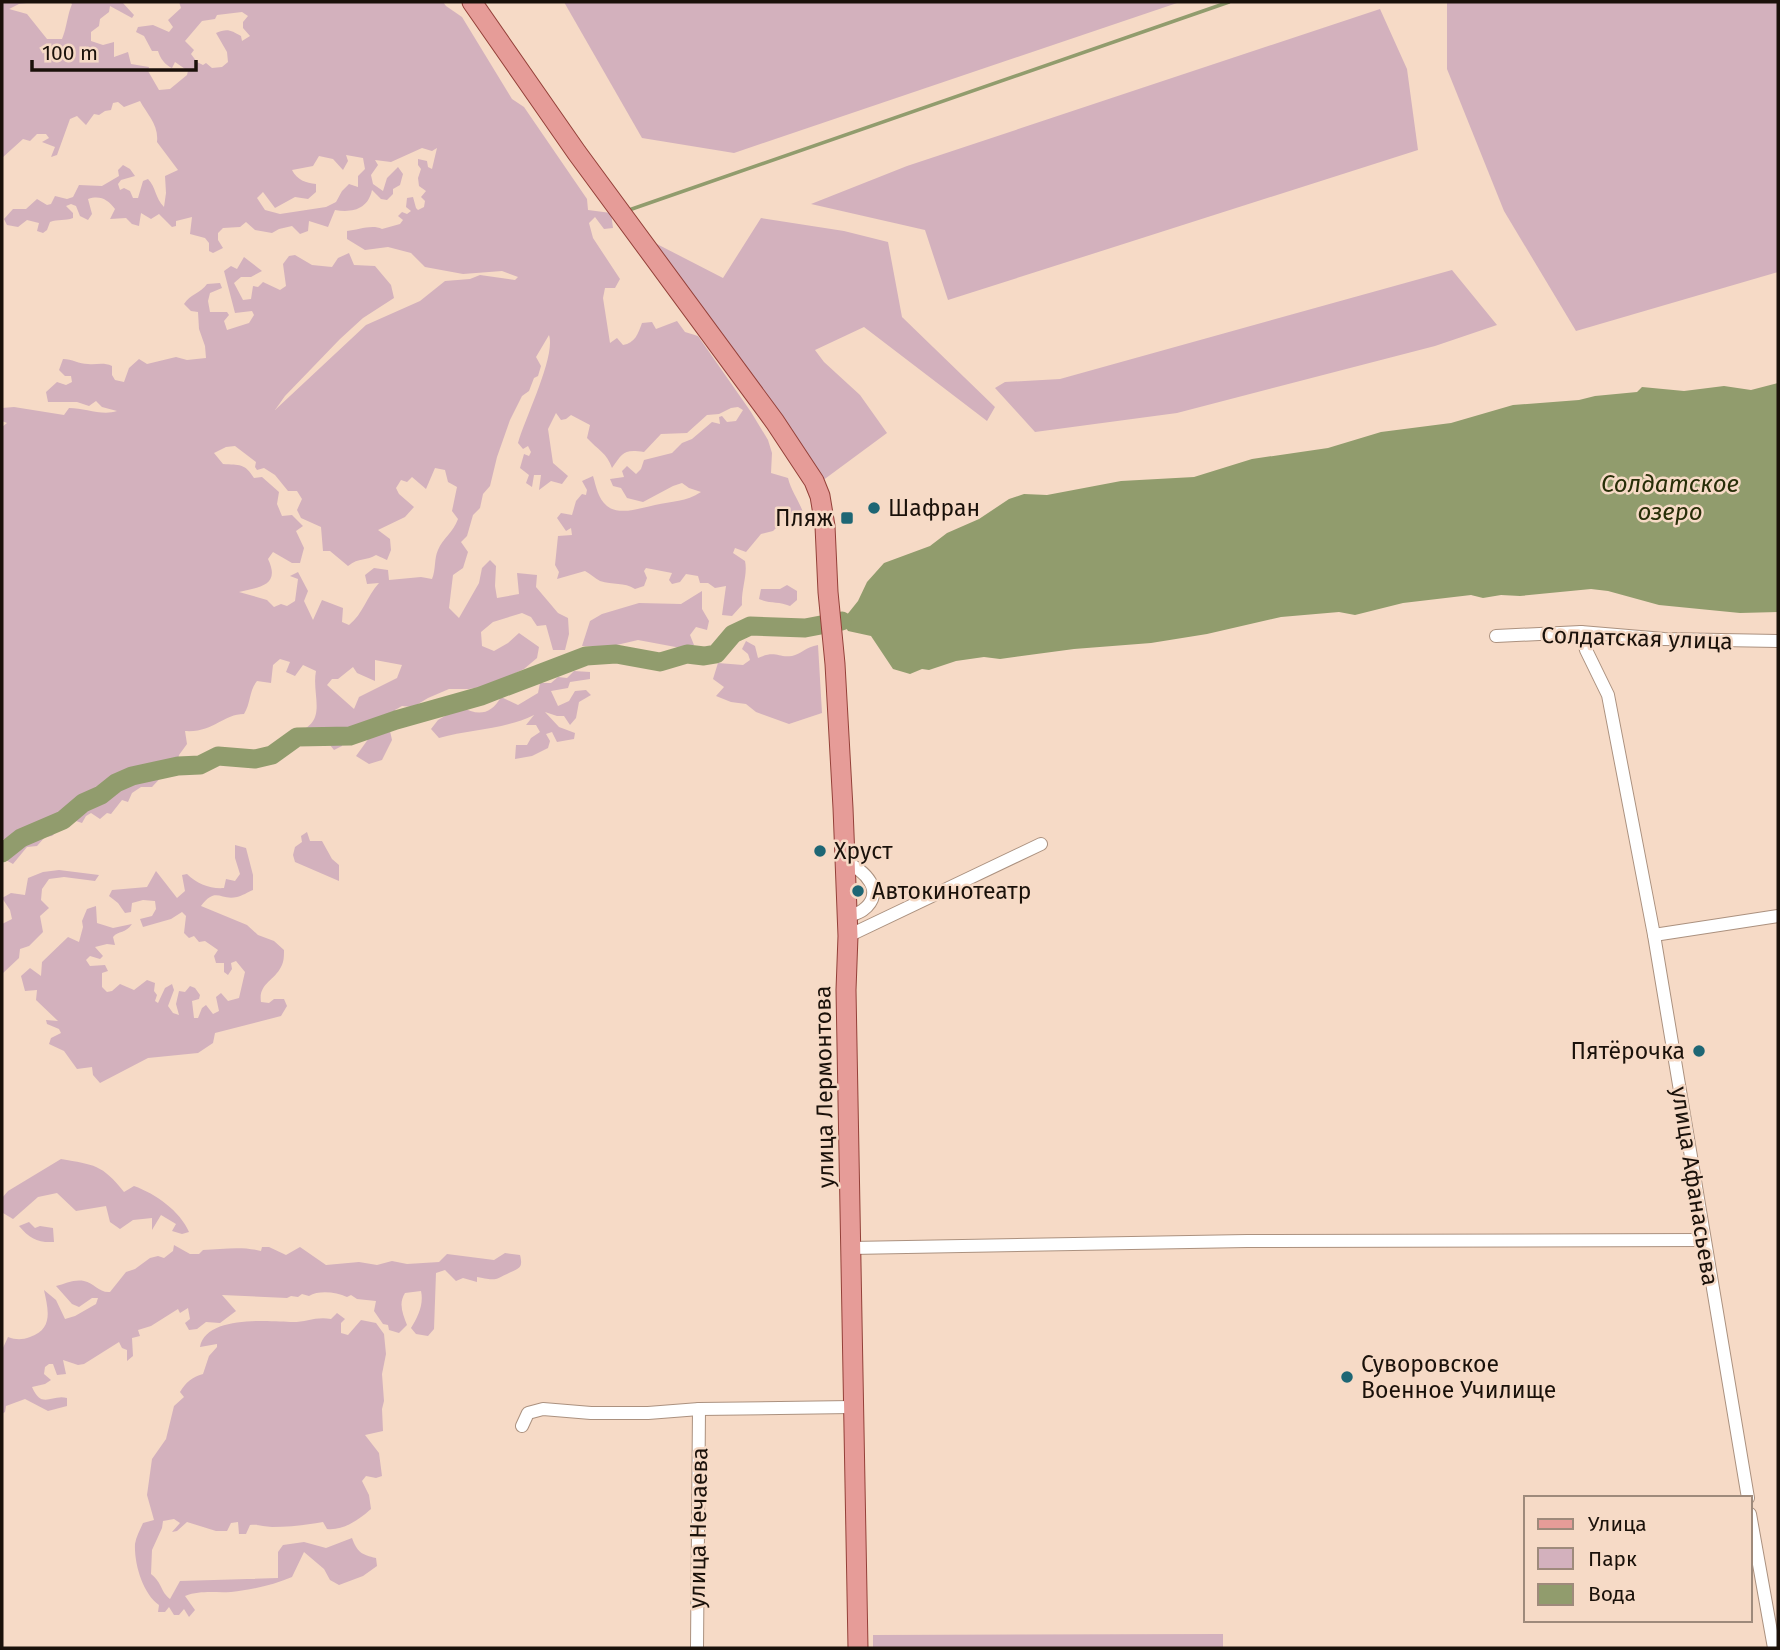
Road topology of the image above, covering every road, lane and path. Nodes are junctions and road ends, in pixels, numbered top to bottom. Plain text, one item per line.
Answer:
1 (472, 2) edge
2 (1581, 632) junction
3 (1496, 636) dead end
4 (1778, 641) edge
5 (1041, 844) dead end
6 (845, 862) junction
7 (1778, 916) edge
8 (848, 927) junction
9 (1654, 935) junction
10 (1704, 1240) junction
11 (851, 1248) junction
12 (852, 1408) junction
13 (699, 1409) junction
14 (522, 1426) dead end
15 (1748, 1496) edge
16 (1752, 1525) edge
17 (697, 1648) edge
18 (858, 1648) edge
19 (1774, 1648) edge

1 - 6 main road, улица Лермонтова
2 - 3 street, Солдатская улица
2 - 4 street, Солдатская улица
2 - 9 street, улица Афанасьева
5 - 8 street
6 - 8 main road, улица Лермонтова
6 - 8 street
7 - 9 street
8 - 11 main road, улица Лермонтова
9 - 10 street, улица Афанасьева
10 - 11 street
10 - 15 street, улица Афанасьева
11 - 12 main road, улица Лермонтова
12 - 13 street
12 - 18 main road, улица Лермонтова
13 - 14 street
13 - 17 street, улица Нечаева
16 - 19 street

